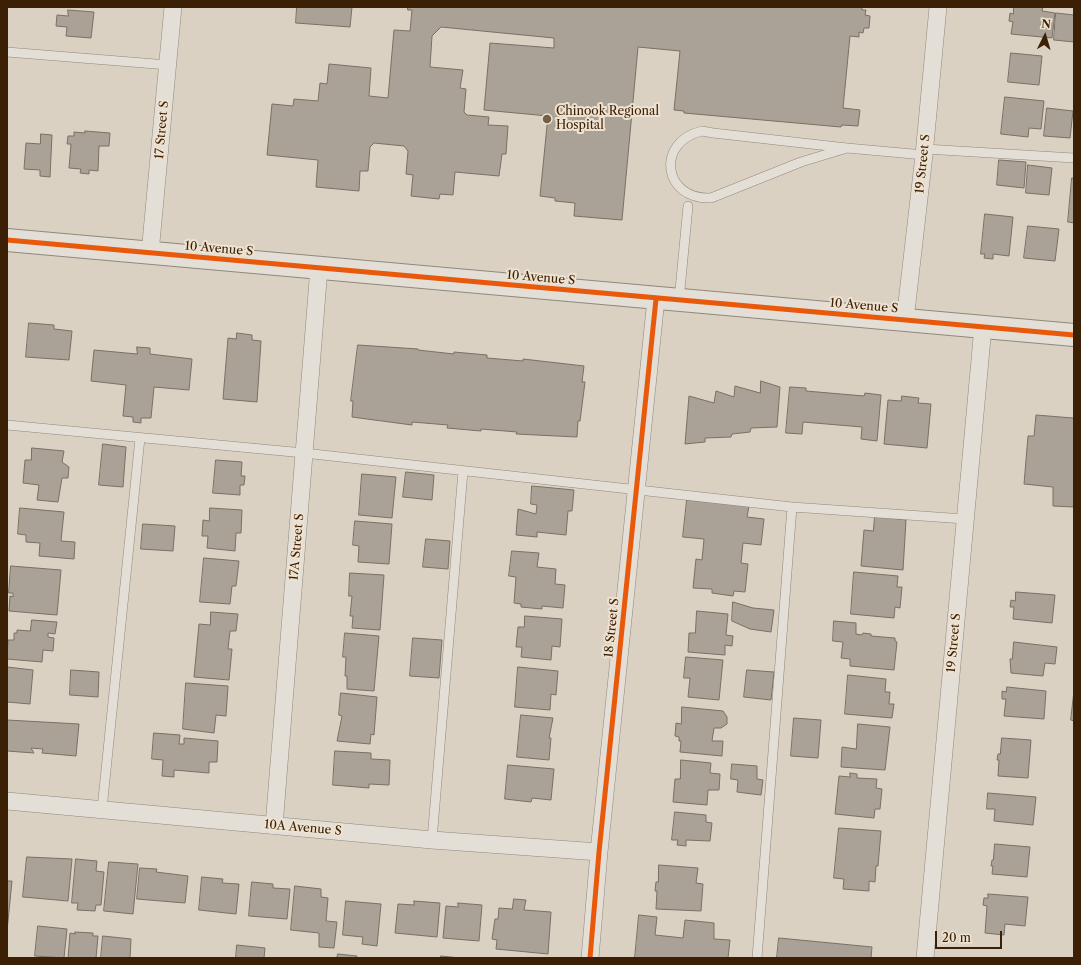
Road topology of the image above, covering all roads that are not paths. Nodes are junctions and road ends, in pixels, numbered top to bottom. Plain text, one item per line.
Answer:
1 (173, 7) edge
2 (938, 7) edge
3 (7, 52) edge
4 (168, 65) junction
5 (846, 148) junction
6 (924, 152) junction
7 (1074, 158) edge
8 (688, 206) dead end
9 (7, 240) edge
10 (150, 253) junction
11 (319, 268) junction
12 (656, 299) junction
13 (678, 301) junction
14 (905, 320) junction
15 (983, 327) junction
16 (1074, 335) edge
17 (7, 425) edge
18 (140, 438) junction
19 (304, 453) junction
20 (463, 471) junction
21 (636, 488) junction
22 (792, 506) junction
23 (965, 519) junction
24 (7, 801) edge
25 (102, 809) junction
26 (274, 826) junction
27 (432, 840) junction
28 (599, 852) junction
29 (590, 958) edge
30 (757, 958) edge
31 (925, 958) edge

1 - 4 street, 17 Street S
2 - 6 street, 19 Street S
3 - 4 lane
4 - 10 street, 17 Street S
5 - 5 lane
5 - 6 lane
6 - 7 lane
6 - 14 street, 19 Street S
8 - 13 lane
9 - 10 street, 10 Avenue S
10 - 11 street, 10 Avenue S
11 - 12 street, 10 Avenue S
11 - 19 street, 17A Street S
12 - 13 street, 10 Avenue S
12 - 21 street, 18 Street S
13 - 14 street, 10 Avenue S
14 - 15 street, 10 Avenue S
15 - 16 street, 10 Avenue S
15 - 23 street, 19 Street S
17 - 18 lane
18 - 19 lane
18 - 25 lane
19 - 20 lane
19 - 26 street, 17A Street S
20 - 21 lane
20 - 27 lane
21 - 22 lane
21 - 28 street, 18 Street S
22 - 23 lane
22 - 30 lane
23 - 31 street, 19 Street S
24 - 25 street, 10A Avenue S
25 - 26 street, 10A Avenue S
26 - 27 street, 10A Avenue S
27 - 28 street, 10A Avenue S
28 - 29 street, 18 Street S

